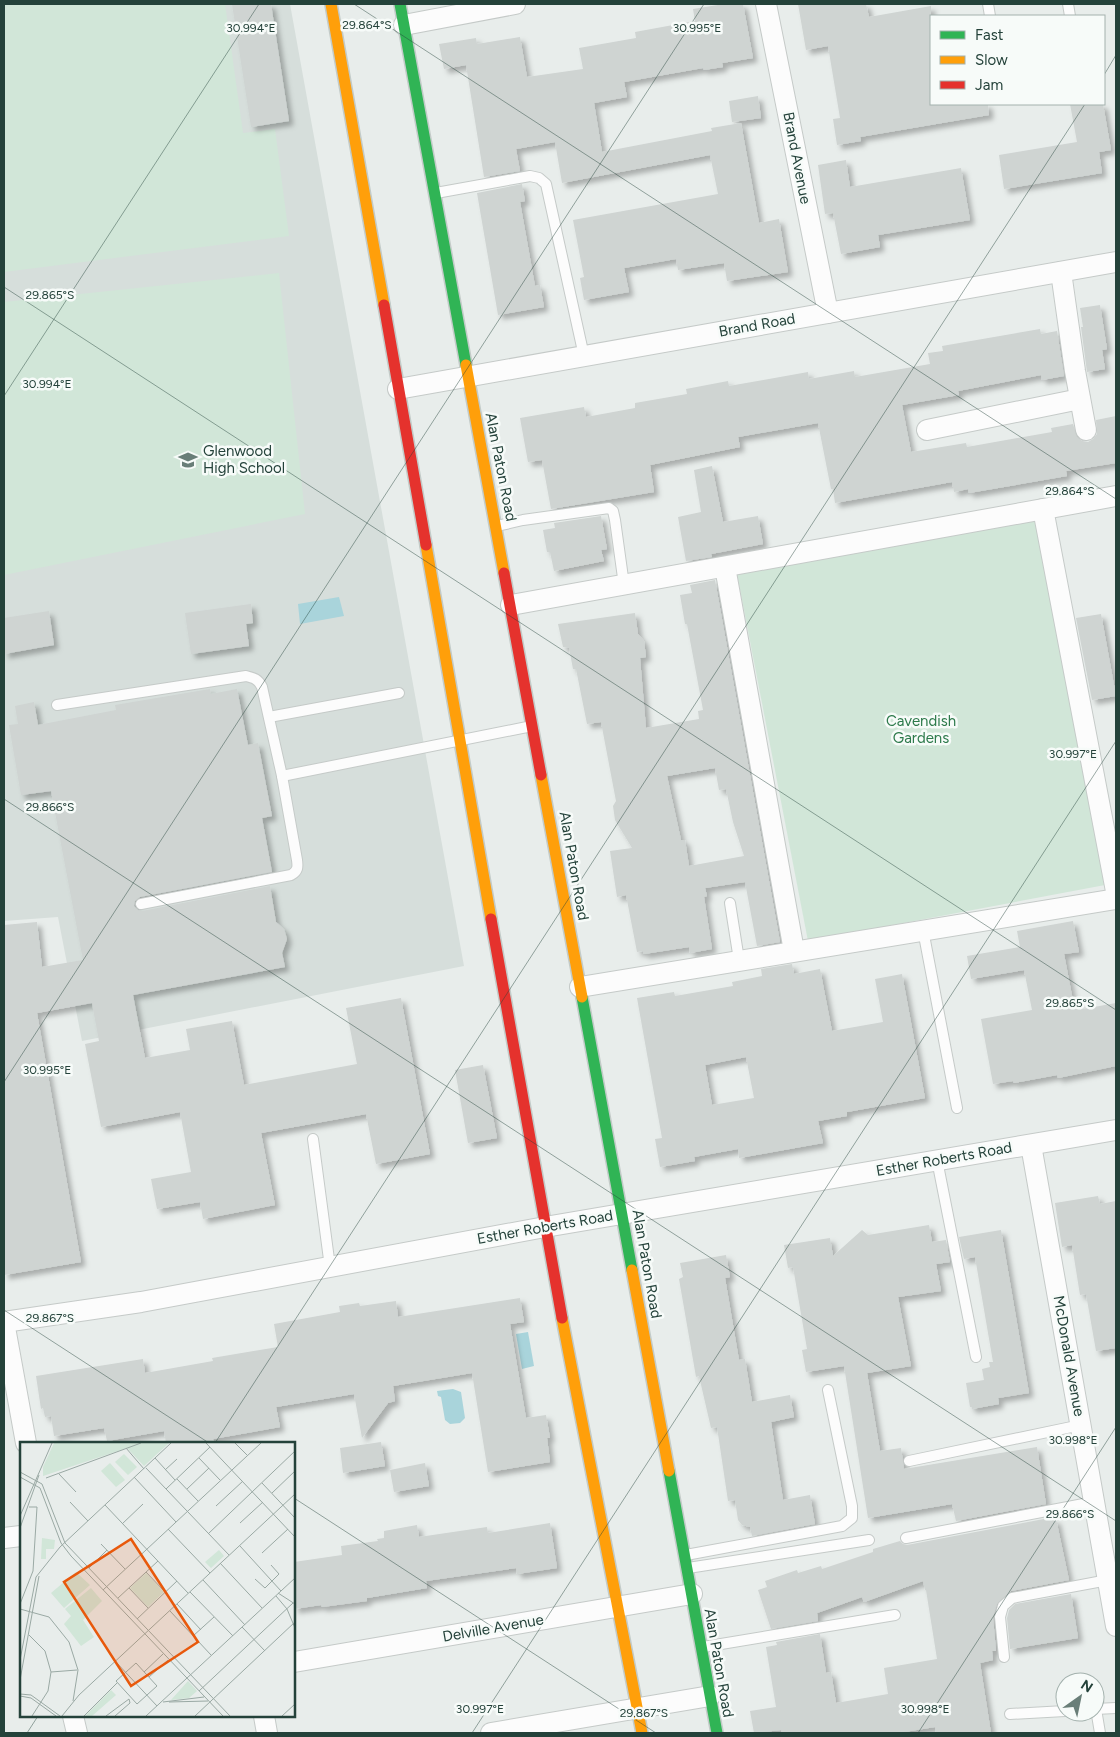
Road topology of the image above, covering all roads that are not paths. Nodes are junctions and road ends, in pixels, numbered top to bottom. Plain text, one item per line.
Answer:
1 (332, 4) edge
2 (400, 4) edge
3 (515, 4) edge
4 (766, 4) edge
5 (404, 25) junction
6 (435, 193) junction
7 (1116, 262) edge
8 (1061, 272) junction
9 (828, 313) junction
10 (584, 356) junction
11 (468, 376) junction
12 (398, 390) junction
13 (1080, 399) junction
14 (927, 430) dead end
15 (1086, 430) dead end
16 (1116, 496) edge
17 (1043, 509) junction
18 (496, 526) junction
19 (725, 567) junction
20 (624, 585) junction
21 (511, 605) junction
22 (399, 694) dead end
23 (57, 705) dead end
24 (269, 717) junction
25 (533, 726) junction
26 (460, 740) junction
27 (282, 776) junction
28 (1116, 891) edge
29 (1116, 899) edge
30 (730, 903) dead end
31 (141, 904) dead end
32 (923, 930) junction
33 (794, 951) junction
34 (739, 960) junction
35 (580, 988) junction
36 (957, 1108) dead end
37 (1116, 1130) edge
38 (313, 1139) dead end
39 (1031, 1144) junction
40 (937, 1160) junction
41 (623, 1213) junction
42 (545, 1227) junction
43 (330, 1267) junction
44 (4, 1322) edge
45 (976, 1357) dead end
46 (828, 1390) dead end
47 (1081, 1426) junction
48 (26, 1442) edge
49 (909, 1461) dead end
50 (1094, 1502) junction
51 (20, 1536) edge
52 (4, 1538) edge
53 (906, 1538) dead end
54 (869, 1540) dead end
55 (685, 1555) junction
56 (687, 1568) junction
57 (1108, 1580) junction
58 (692, 1594) junction
59 (618, 1607) junction
60 (895, 1615) dead end
61 (1116, 1626) edge
62 (701, 1647) junction
63 (1004, 1657) dead end
64 (295, 1662) edge
65 (710, 1696) junction
66 (637, 1708) junction
67 (1055, 1712) edge
68 (1010, 1714) dead end
69 (73, 1717) edge
70 (264, 1717) edge
71 (76, 1733) edge
72 (267, 1733) edge
73 (491, 1733) edge
74 (642, 1733) edge
75 (717, 1733) edge

1 - 12 street
2 - 5 street, Alan Paton Road
3 - 5 street
4 - 9 street, Brand Avenue
5 - 6 street, Alan Paton Road
6 - 10 lane
6 - 11 street, Alan Paton Road
7 - 8 street, Brand Road
8 - 9 street, Brand Road
8 - 13 street
9 - 10 street, Brand Road
10 - 11 street, Brand Road
11 - 12 street, Brand Road
11 - 18 street, Alan Paton Road
12 - 26 street
13 - 14 street
13 - 15 street
16 - 17 street
17 - 19 street
17 - 28 street
18 - 20 lane
18 - 21 street, Alan Paton Road
19 - 20 street
19 - 33 street
20 - 21 street
21 - 25 street, Alan Paton Road
22 - 24 lane
23 - 24 lane
24 - 27 lane
25 - 26 lane
25 - 35 street, Alan Paton Road
26 - 27 lane
26 - 42 street
27 - 31 lane
29 - 32 street
30 - 34 lane
32 - 33 street
32 - 36 lane
33 - 34 street
34 - 35 street
35 - 41 street, Alan Paton Road
37 - 39 street, Esther Roberts Road
38 - 43 lane
39 - 40 street, Esther Roberts Road
39 - 47 street, McDonald Avenue
40 - 41 street, Esther Roberts Road
40 - 45 lane
41 - 42 street, Esther Roberts Road
41 - 55 street, Alan Paton Road
42 - 43 street, Esther Roberts Road
42 - 59 street
43 - 44 street, Esther Roberts Road
44 - 48 street
46 - 55 lane
47 - 49 lane
47 - 50 street, McDonald Avenue
50 - 53 lane
50 - 57 street, McDonald Avenue
51 - 52 street
54 - 56 lane
55 - 56 street, Alan Paton Road
56 - 58 street, Alan Paton Road
57 - 61 street, McDonald Avenue
57 - 63 lane
58 - 59 street, Delville Avenue
58 - 62 street, Alan Paton Road
59 - 64 street, Delville Avenue
59 - 66 street
60 - 62 lane
62 - 65 street, Alan Paton Road
65 - 66 street
65 - 75 street, Alan Paton Road
66 - 73 street
66 - 74 street
67 - 68 lane
69 - 71 street
70 - 72 street

